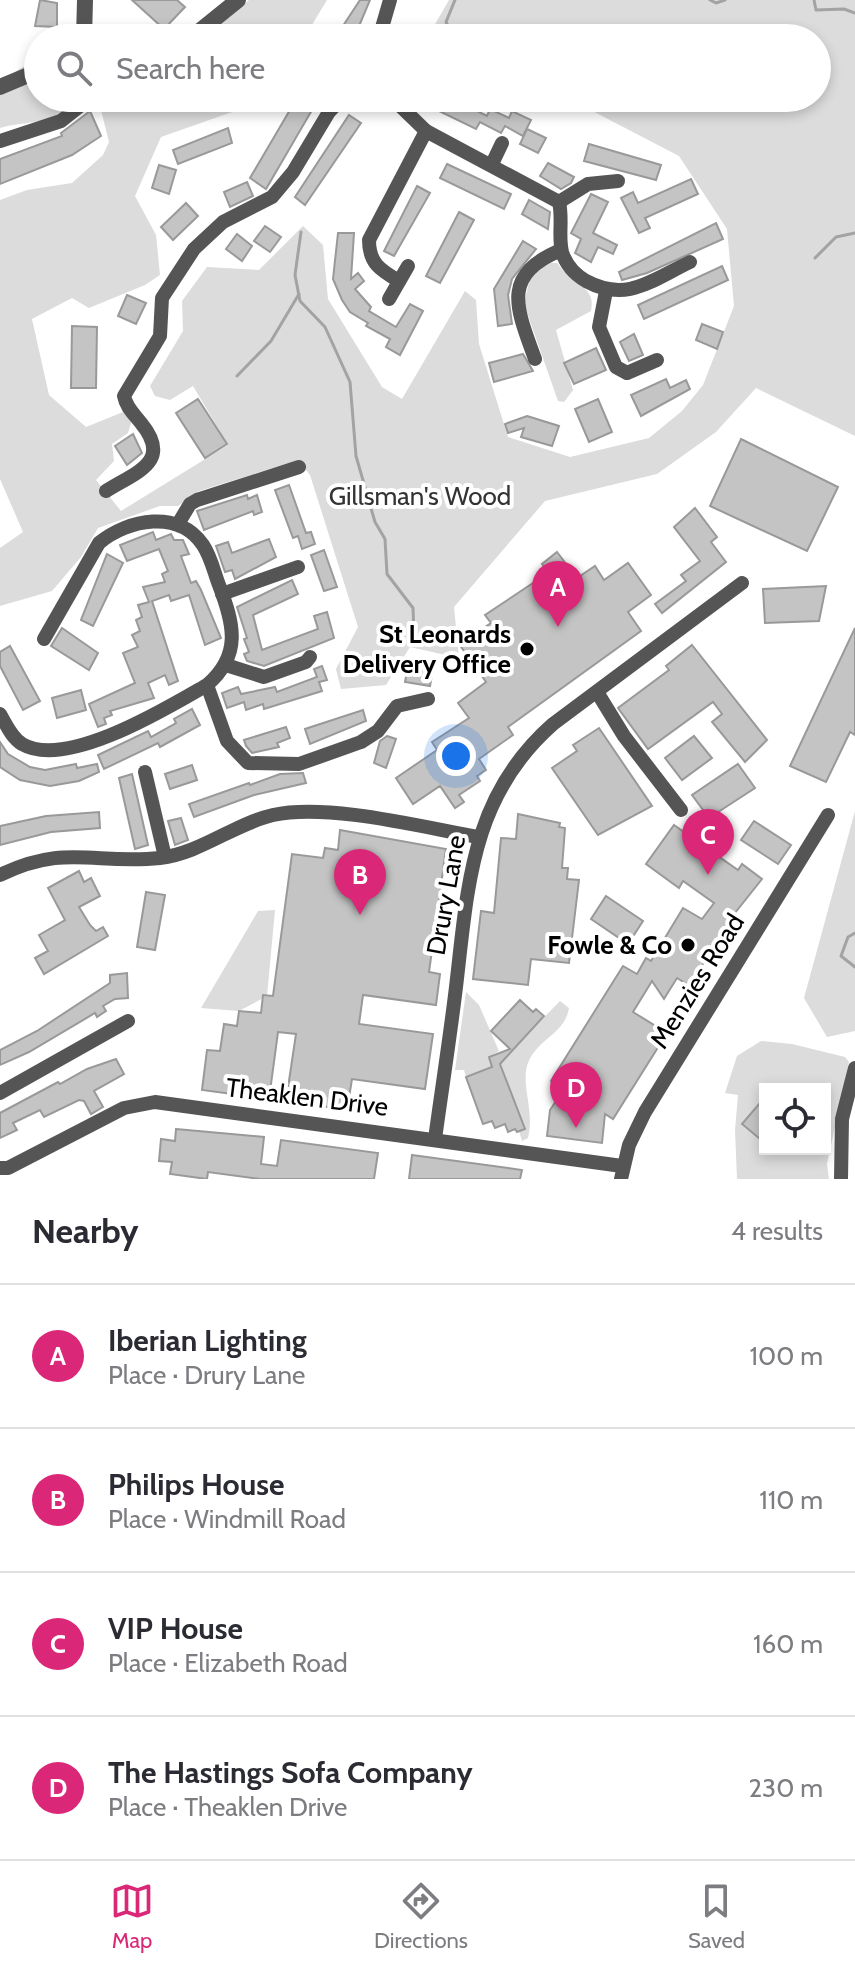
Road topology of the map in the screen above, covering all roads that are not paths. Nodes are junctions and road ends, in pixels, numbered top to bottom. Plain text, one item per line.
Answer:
1 (85, 0) edge
2 (238, 0) edge
3 (390, 0) edge
4 (86, 24) edge
5 (208, 24) edge
6 (383, 24) edge
7 (24, 77) edge
8 (0, 87) edge
9 (72, 112) edge
10 (329, 112) edge
11 (406, 112) edge
12 (426, 131) junction
13 (0, 141) edge
14 (502, 143) dead end
15 (492, 164) junction
16 (618, 181) dead end
17 (559, 202) junction
18 (561, 250) junction
19 (690, 262) dead end
20 (408, 266) dead end
21 (399, 281) junction
22 (606, 291) junction
23 (389, 299) dead end
24 (535, 359) dead end
25 (657, 360) dead end
26 (299, 467) dead end
27 (106, 491) dead end
28 (178, 524) junction
29 (298, 567) dead end
30 (742, 583) dead end
31 (222, 594) junction
32 (44, 639) dead end
33 (310, 657) dead end
34 (226, 665) junction
35 (207, 685) junction
36 (597, 692) junction
37 (428, 699) dead end
38 (0, 714) edge
39 (145, 772) dead end
40 (681, 810) dead end
41 (828, 815) dead end
42 (478, 837) junction
43 (165, 857) junction
44 (0, 875) edge
45 (128, 1021) dead end
46 (855, 1068) edge
47 (0, 1093) edge
48 (435, 1139) junction
49 (0, 1168) edge
50 (622, 1172) edge
51 (841, 1179) edge

1 - 4 street
2 - 5 street
3 - 6 street
7 - 8 street
9 - 13 street
10 - 27 street
11 - 12 street
12 - 15 street
12 - 21 street
14 - 15 street
15 - 17 street
16 - 17 street
17 - 18 street
18 - 22 street
18 - 24 street
19 - 22 street
20 - 21 street
21 - 23 street
22 - 25 street
26 - 28 street
28 - 31 street
28 - 32 street
29 - 31 street
30 - 36 street, Drury Lane
31 - 34 street
33 - 34 street
34 - 35 street
35 - 37 street
35 - 38 street
36 - 40 street
36 - 42 street, Drury Lane
39 - 43 street
41 - 50 street, Menzies Road
42 - 43 street
42 - 48 street, Drury Lane
43 - 44 street
45 - 47 street
46 - 51 street
48 - 49 street, Theaklen Drive
48 - 50 street, Theaklen Drive

